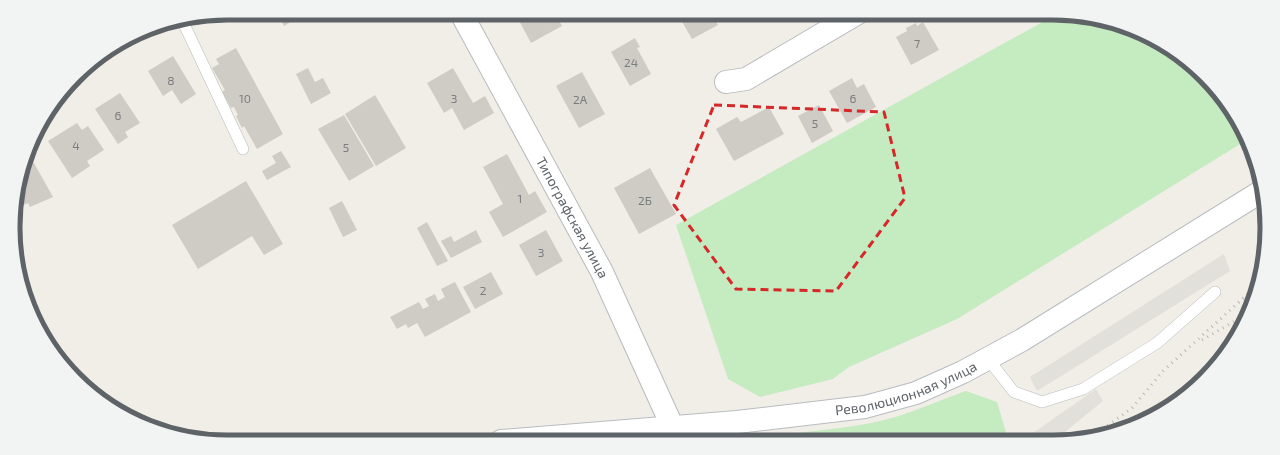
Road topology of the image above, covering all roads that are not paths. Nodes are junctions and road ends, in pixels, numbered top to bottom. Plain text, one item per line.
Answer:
1 (464, 20) edge
2 (846, 20) edge
3 (184, 25) edge
4 (726, 82) dead end
5 (243, 149) dead end
6 (1257, 193) edge
7 (1215, 292) dead end
8 (988, 359) junction
9 (673, 428) junction
10 (580, 435) edge

1 - 9 main road, Типографская улица
2 - 4 main road
3 - 5 lane
6 - 8 main road, Революционная улица
7 - 8 lane
8 - 9 main road, Революционная улица
9 - 10 main road, Революционная улица

